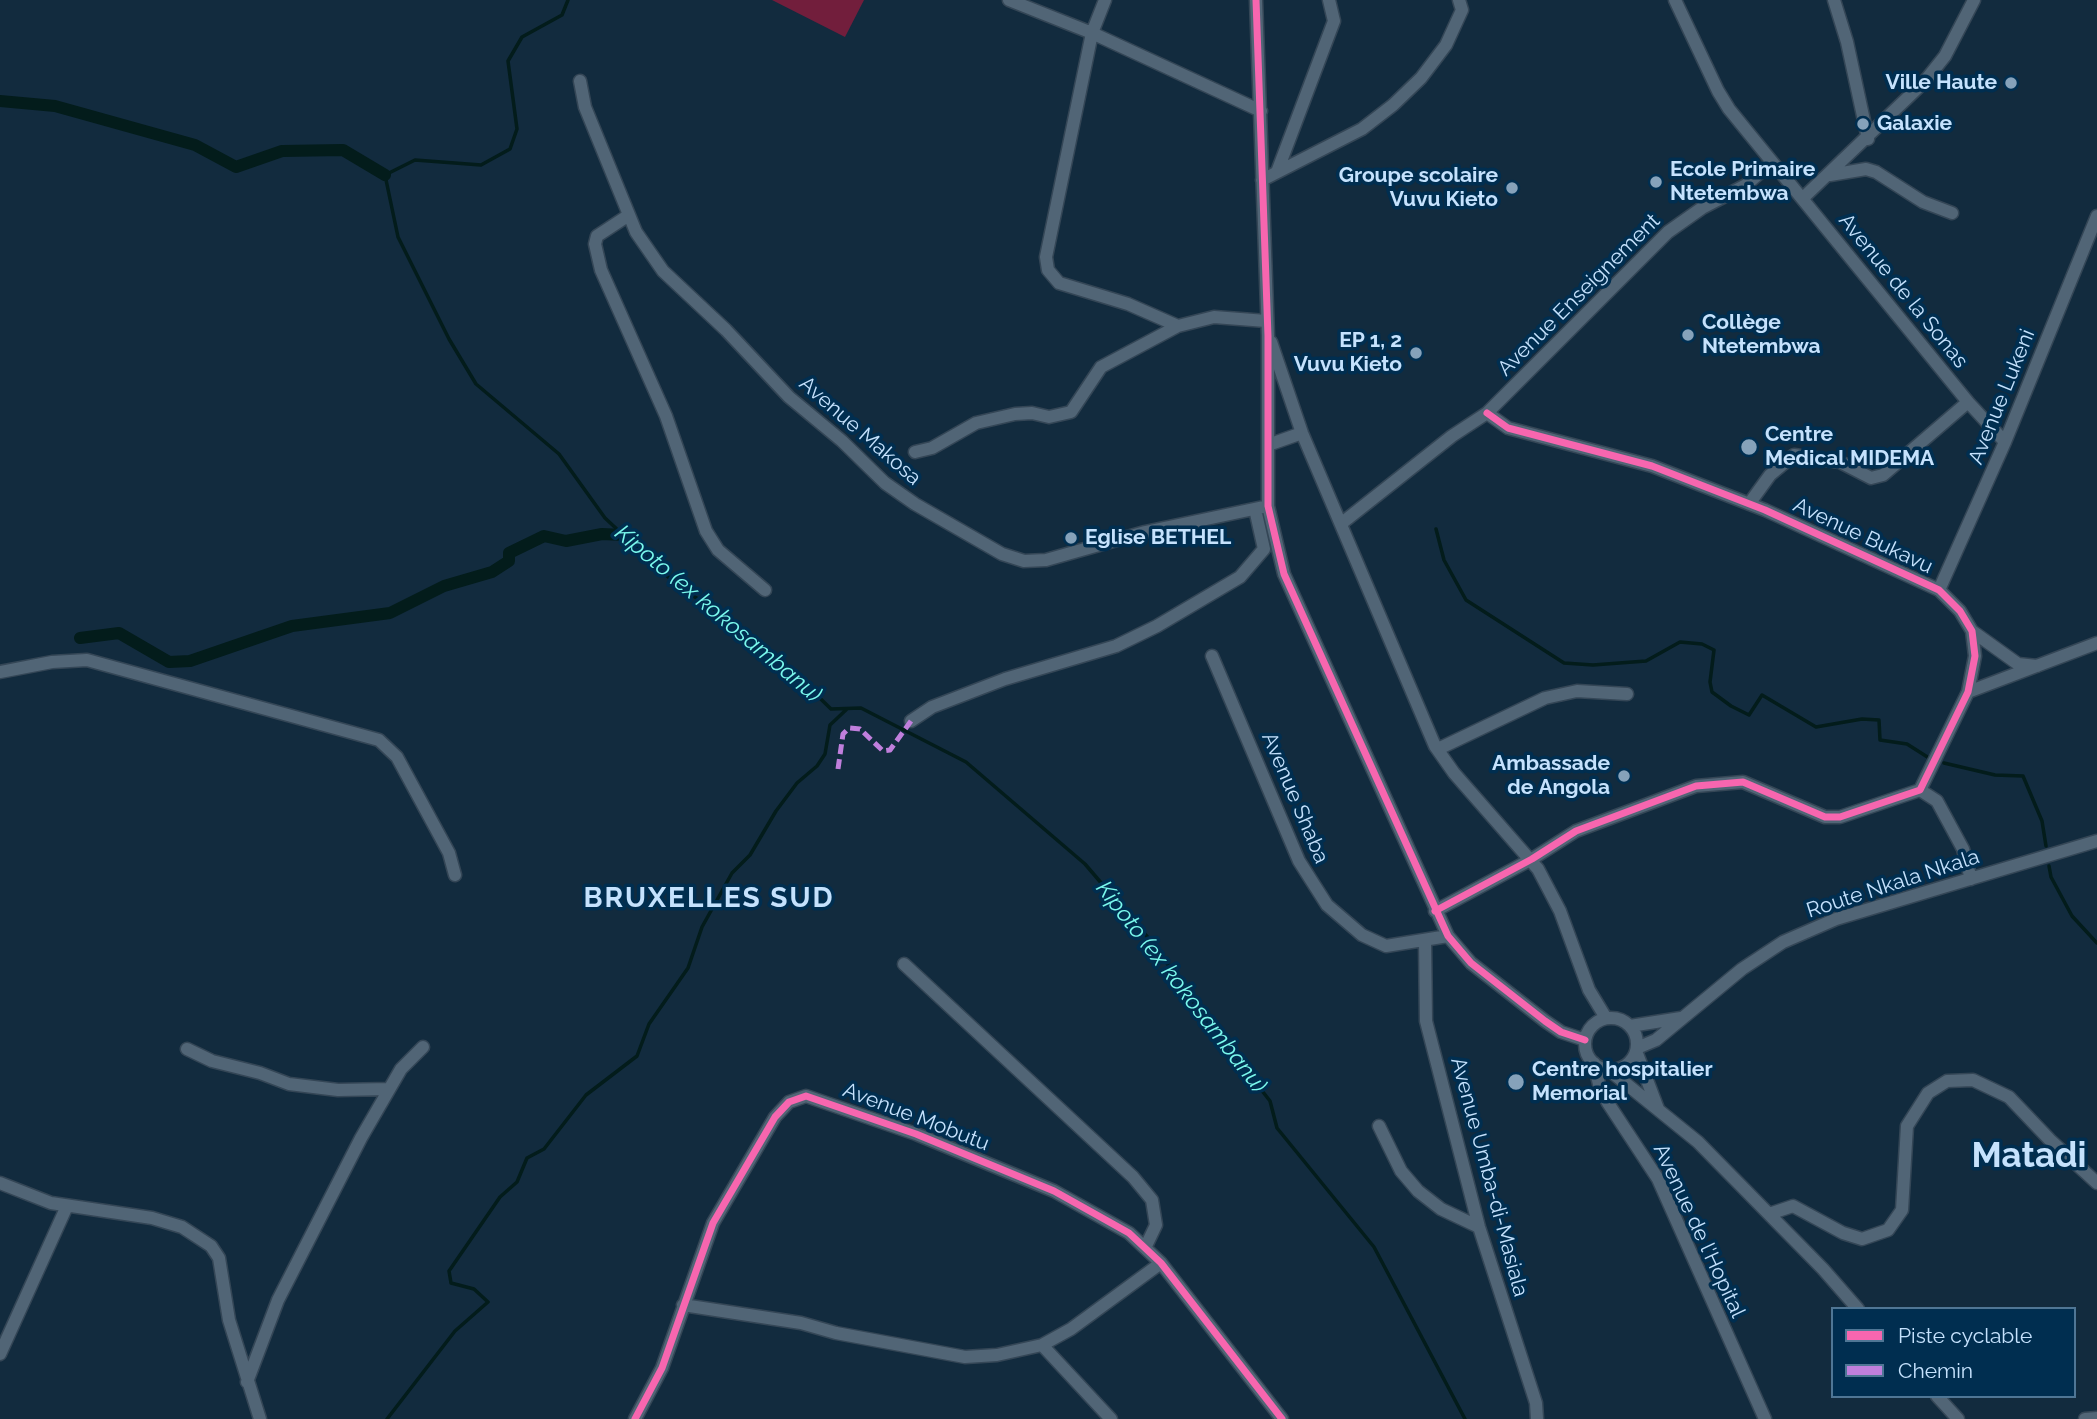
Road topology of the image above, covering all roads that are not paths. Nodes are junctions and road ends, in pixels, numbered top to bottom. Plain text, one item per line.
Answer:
1 (1009, 0) edge
2 (1105, 0) edge
3 (1256, 0) edge
4 (1329, 0) edge
5 (1459, 0) edge
6 (1675, 0) edge
7 (1834, 0) edge
8 (1974, 0) edge
9 (1092, 33) junction
10 (580, 81) dead end
11 (1261, 111) junction
12 (1868, 139) junction
13 (1772, 162) junction
14 (1277, 172) junction
15 (1829, 175) junction
16 (1262, 180) junction
17 (1803, 198) junction
18 (1952, 212) dead end
19 (629, 215) junction
20 (2097, 216) edge
21 (1266, 321) junction
22 (1178, 326) junction
23 (1268, 336) junction
24 (1968, 402) junction
25 (1487, 413) junction
26 (1302, 433) junction
27 (2005, 442) junction
28 (1268, 445) junction
29 (915, 452) dead end
30 (1749, 504) junction
31 (1261, 508) junction
32 (1342, 523) junction
33 (765, 590) dead end
34 (1939, 590) junction
35 (1972, 631) junction
36 (2097, 643) edge
37 (1212, 656) dead end
38 (2041, 666) junction
39 (0, 672) edge
40 (1968, 692) junction
41 (1626, 694) dead end
42 (911, 721) dead end
43 (1438, 750) junction
44 (1920, 790) junction
45 (2097, 841) edge
46 (1532, 859) junction
47 (455, 875) dead end
48 (1971, 879) junction
49 (1435, 911) junction
50 (1448, 936) junction
51 (1425, 941) junction
52 (904, 964) dead end
53 (1606, 1018) junction
54 (1681, 1018) junction
55 (1630, 1026) junction
56 (1585, 1041) junction
57 (423, 1047) dead end
58 (187, 1049) dead end
59 (1636, 1049) junction
60 (1594, 1063) junction
61 (1609, 1070) junction
62 (389, 1089) junction
63 (1658, 1109) junction
64 (1379, 1126) dead end
65 (0, 1183) edge
66 (2097, 1183) edge
67 (67, 1206) junction
68 (1769, 1214) junction
69 (1479, 1227) junction
70 (1146, 1246) junction
71 (1161, 1263) junction
72 (683, 1305) junction
73 (1856, 1307) edge
74 (1042, 1345) junction
75 (0, 1354) edge
76 (247, 1382) junction
77 (1939, 1398) edge
78 (2097, 1418) edge
79 (260, 1419) edge
80 (635, 1419) edge
81 (1111, 1419) edge
82 (1282, 1419) edge
83 (1537, 1419) edge
84 (1765, 1419) edge
85 (1958, 1419) edge
86 (2085, 1419) edge

1 - 9 street
2 - 9 street
3 - 11 street
4 - 14 street
5 - 14 street
6 - 13 street, Avenue de la Sonas
7 - 12 street
8 - 12 street
9 - 11 street
9 - 22 street
10 - 19 street, Avenue Makosa
11 - 16 street
12 - 15 street
13 - 17 street, Avenue de la Sonas
13 - 25 street, Avenue Enseignement
14 - 16 street
15 - 17 street
15 - 18 street
16 - 21 street
17 - 24 street, Avenue de la Sonas
19 - 31 street, Avenue Makosa
19 - 33 street
20 - 27 street, Avenue Lukeni
21 - 22 street
21 - 23 street
22 - 29 street
23 - 26 street
23 - 28 street
24 - 27 street, Avenue de la Sonas
24 - 30 street
25 - 30 street, Avenue Bukavu
25 - 32 street, Avenue Enseignement
26 - 28 street
26 - 32 street
27 - 34 street, Avenue Lukeni
28 - 31 street
30 - 34 street, Avenue Bukavu
31 - 42 street
31 - 49 street
32 - 43 street
34 - 35 street, Avenue Bukavu
35 - 38 street, Avenue Bukavu
35 - 40 street
36 - 38 street
37 - 51 street, Avenue Shaba
38 - 40 street
39 - 47 street
40 - 44 street
41 - 43 street
43 - 46 street
44 - 46 street
44 - 48 street
45 - 48 street, Route Nkala Nkala
46 - 49 street
46 - 53 street
48 - 54 street, Route Nkala Nkala
49 - 50 street
50 - 51 street, Avenue Shaba
50 - 56 street
51 - 69 street, Avenue Umba-di-Masiala
52 - 70 street
53 - 55 street
53 - 56 street
54 - 55 street
54 - 59 street, Route Nkala Nkala
55 - 59 street
56 - 60 street
57 - 62 street
58 - 62 street
59 - 61 street
59 - 63 street
60 - 61 street
60 - 84 street, Avenue de l'Hopital
61 - 63 street
62 - 76 street
63 - 68 street
64 - 69 street
65 - 67 street
66 - 68 street
67 - 75 street
67 - 76 street
68 - 73 street
69 - 83 street, Avenue Umba-di-Masiala
70 - 71 street, Avenue Mobutu
70 - 72 street, Avenue Mobutu
71 - 74 street
71 - 82 street, Avenue Mobutu
72 - 74 street
72 - 80 street, Avenue Mobutu
74 - 81 street
76 - 79 street
77 - 85 street
78 - 86 street

